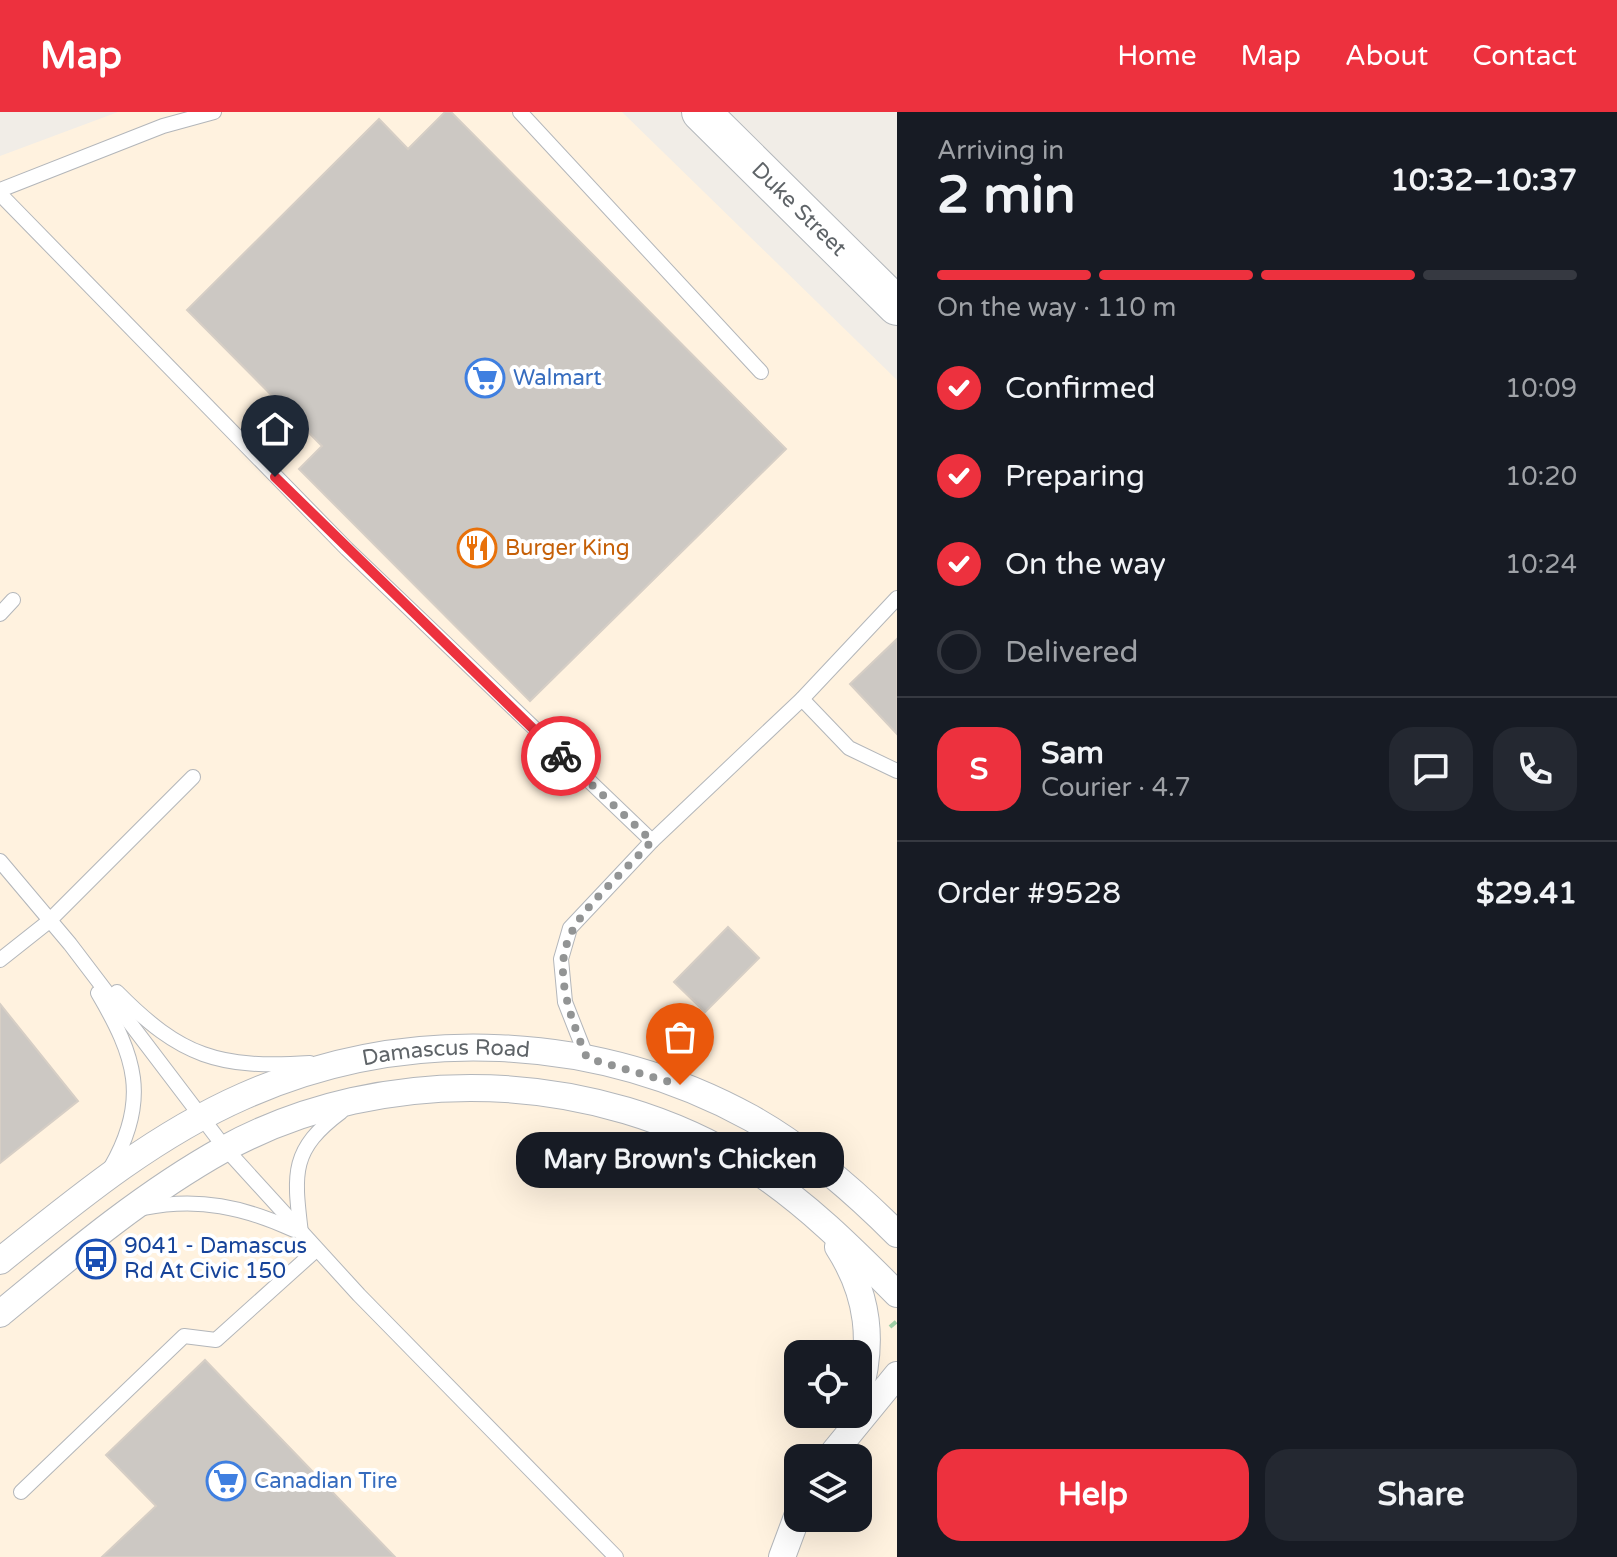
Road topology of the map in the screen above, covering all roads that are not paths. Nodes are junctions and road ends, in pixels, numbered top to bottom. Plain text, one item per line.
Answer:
1 (214, 112) edge
2 (520, 112) edge
3 (701, 112) edge
4 (737, 112) edge
5 (0, 192) edge
6 (897, 278) edge
7 (897, 306) edge
8 (761, 372) dead end
9 (897, 598) edge
10 (13, 600) dead end
11 (0, 614) edge
12 (802, 699) junction
13 (897, 771) edge
14 (193, 777) dead end
15 (652, 841) junction
16 (0, 861) edge
17 (48, 922) junction
18 (70, 944) junction
19 (0, 960) edge
20 (587, 1058) junction
21 (350, 1061) junction
22 (355, 1101) junction
23 (201, 1117) junction
24 (225, 1148) junction
25 (95, 1186) junction
26 (863, 1201) junction
27 (800, 1202) junction
28 (130, 1211) junction
29 (897, 1216) edge
30 (301, 1234) junction
31 (897, 1234) edge
32 (316, 1250) junction
33 (0, 1261) edge
34 (897, 1294) edge
35 (0, 1314) edge
36 (867, 1340) edge
37 (897, 1375) edge
38 (897, 1404) edge
39 (840, 1444) edge
40 (842, 1444) edge
41 (21, 1492) dead end
42 (791, 1532) edge
43 (616, 1557) edge
44 (782, 1557) edge

1 - 5 lane
2 - 8 lane
3 - 7 main road, Duke Street
4 - 6 main road, Duke Street
5 - 15 lane
9 - 12 lane
10 - 11 lane
12 - 13 lane
12 - 15 lane
14 - 17 lane
15 - 20 lane
16 - 17 lane
17 - 18 lane
17 - 19 lane
18 - 21 lane
18 - 23 lane
18 - 25 lane
20 - 21 street, Damascus Road
20 - 26 street, Damascus Road
21 - 23 street, Damascus Road
22 - 24 street, Damascus Road
22 - 27 street, Damascus Road
22 - 30 lane
23 - 24 lane
23 - 25 street, Damascus Road
24 - 28 street, Damascus Road
24 - 30 lane
25 - 33 street, Damascus Road
26 - 29 lane
26 - 31 street, Damascus Road
27 - 34 street, Damascus Road
27 - 36 street, Damascus Road
28 - 30 lane
28 - 35 street, Damascus Road
30 - 32 lane
32 - 41 lane
32 - 43 lane
37 - 39 street
38 - 40 street
42 - 44 street

